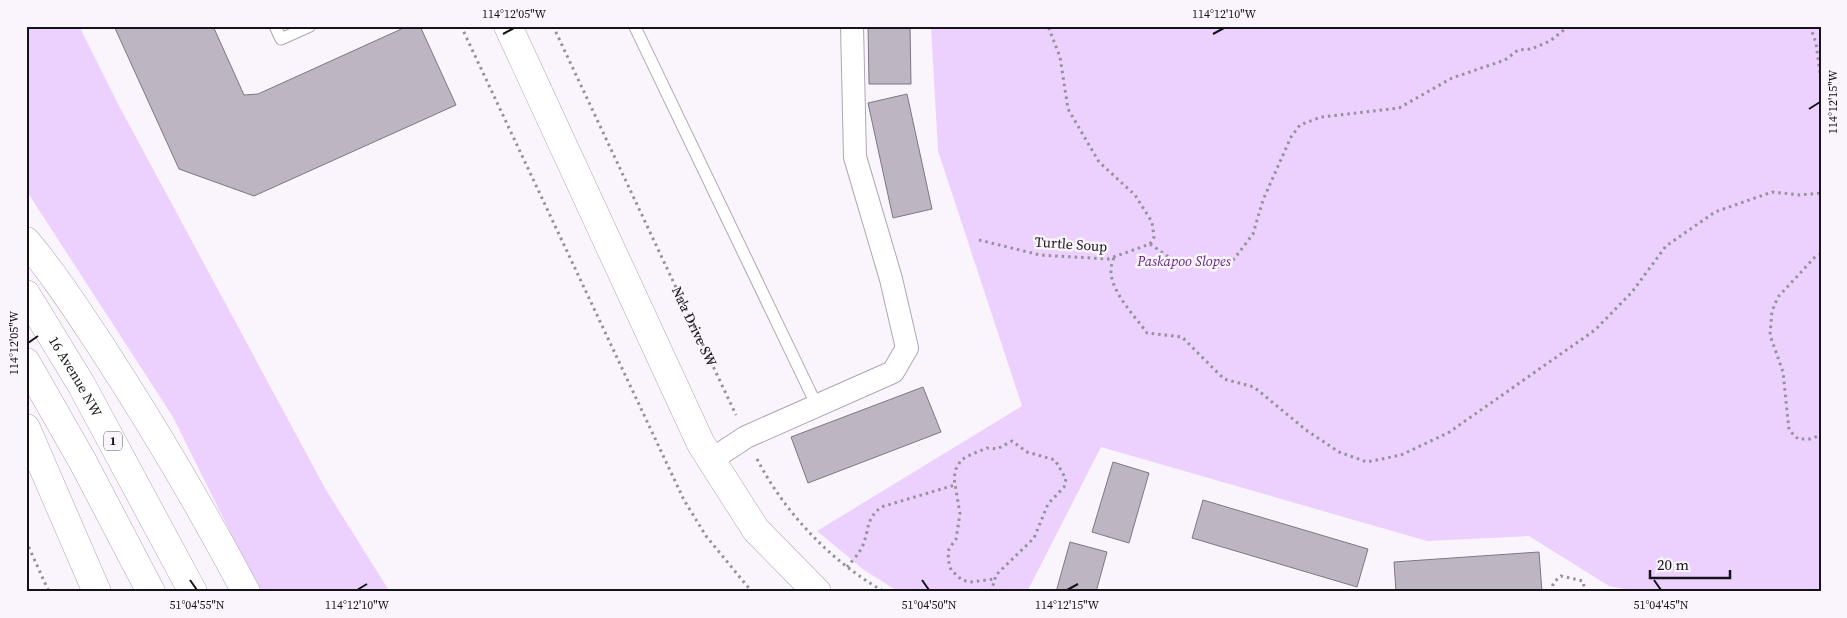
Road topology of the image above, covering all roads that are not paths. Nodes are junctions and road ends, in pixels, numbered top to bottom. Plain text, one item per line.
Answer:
1 (275, 26) edge
2 (310, 26) edge
3 (508, 26) edge
4 (637, 26) edge
5 (852, 26) edge
6 (26, 241) edge
7 (26, 294) edge
8 (26, 362) edge
9 (817, 406) junction
10 (26, 428) edge
11 (711, 460) junction
12 (97, 592) edge
13 (151, 592) edge
14 (193, 592) edge
15 (246, 592) edge
16 (817, 592) edge

1 - 2 lane
3 - 11 main road
4 - 9 lane
5 - 9 street
6 - 15 main road
7 - 14 main road, 16 Avenue NW / 1
8 - 13 main road
9 - 11 street
10 - 12 main road
11 - 16 main road

